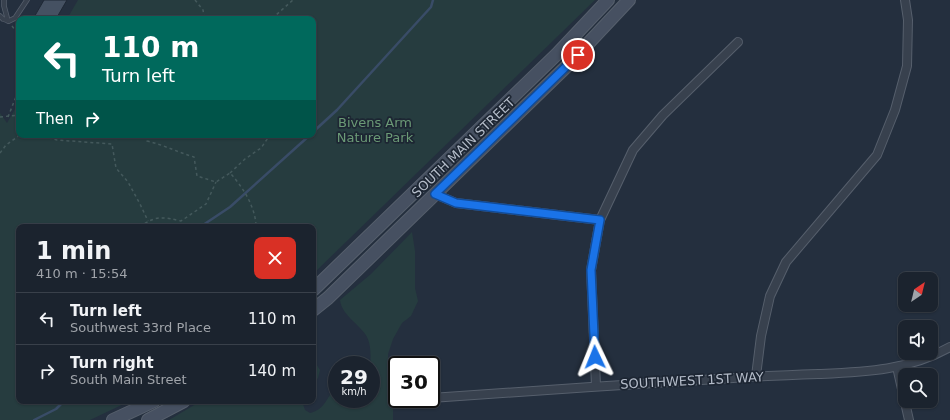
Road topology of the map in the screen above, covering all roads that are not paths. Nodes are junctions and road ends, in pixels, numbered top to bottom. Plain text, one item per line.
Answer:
1 (4, 0) edge
2 (27, 0) edge
3 (608, 0) edge
4 (629, 0) edge
5 (905, 0) edge
6 (0, 16) edge
7 (16, 16) edge
8 (16, 16) edge
9 (8, 21) junction
10 (738, 42) dead end
11 (424, 184) junction
12 (435, 194) junction
13 (600, 220) junction
14 (316, 287) edge
15 (316, 308) edge
16 (950, 347) edge
17 (897, 367) junction
18 (756, 376) junction
19 (596, 386) junction
20 (440, 397) edge
21 (148, 404) edge
22 (178, 404) edge
23 (113, 420) edge
24 (148, 420) edge
25 (909, 420) edge

1 - 9 lane
2 - 8 lane
3 - 11 main road, SOUTH MAIN STREET
4 - 12 main road, SOUTH MAIN STREET
5 - 18 street
6 - 9 lane
7 - 9 lane
10 - 13 street
11 - 12 main road
11 - 14 main road, SOUTH MAIN STREET
12 - 13 street
12 - 15 main road, SOUTH MAIN STREET
13 - 19 street
16 - 17 street, SOUTHWEST 1ST WAY
17 - 18 street, SOUTHWEST 1ST WAY
17 - 25 street
18 - 19 street, SOUTHWEST 1ST WAY
19 - 20 street, SOUTHWEST 1ST WAY
21 - 23 main road
22 - 24 main road

